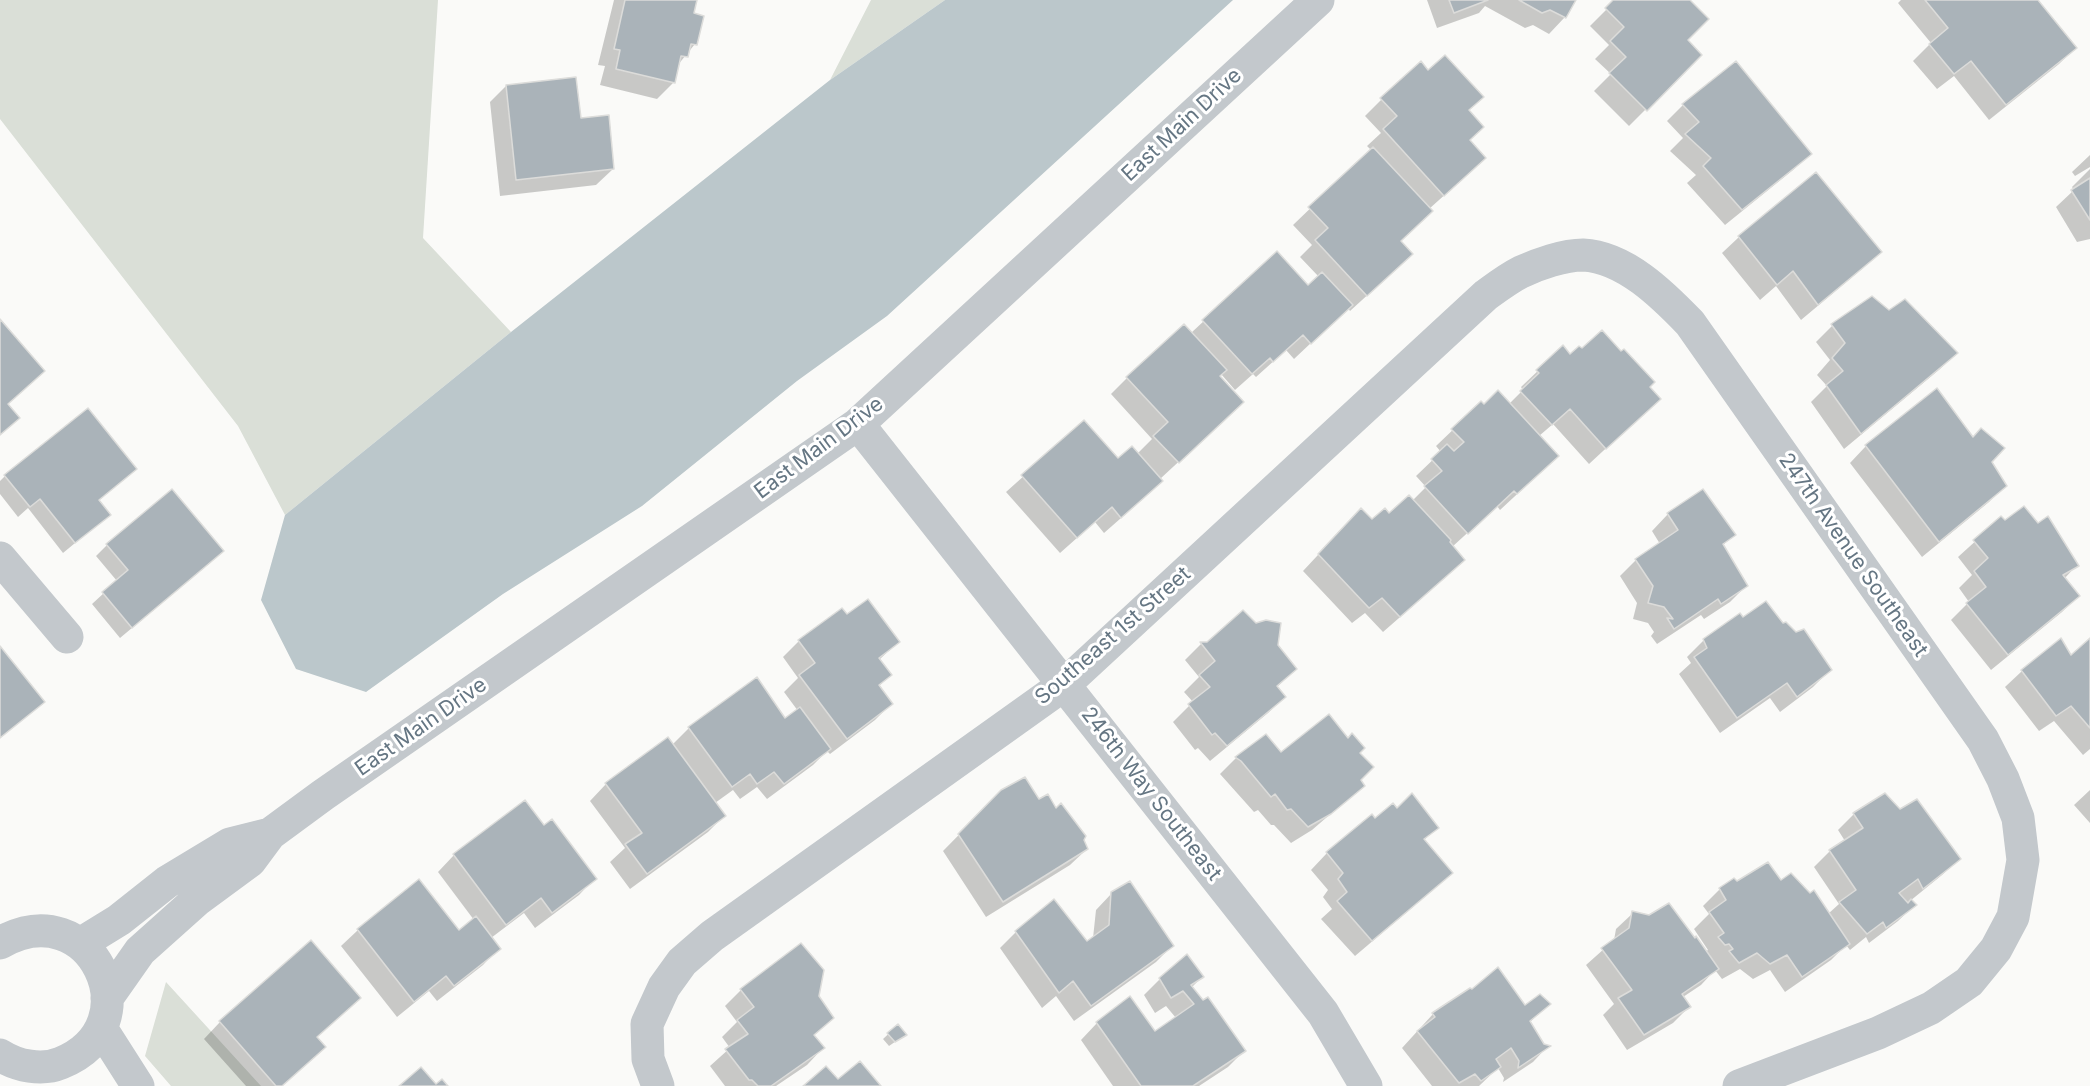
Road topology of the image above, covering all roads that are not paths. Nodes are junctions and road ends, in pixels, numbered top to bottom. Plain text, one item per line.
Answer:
1 (1318, 0) edge
2 (1583, 255) joint
3 (858, 424) junction
4 (0, 558) edge
5 (67, 637) dead end
6 (1065, 684) junction
7 (270, 834) junction
8 (0, 910) edge
9 (33, 930) junction
10 (0, 943) edge
11 (80, 944) junction
12 (104, 1013) junction
13 (24, 1069) edge
14 (138, 1086) edge
15 (658, 1086) edge
16 (1366, 1086) edge
17 (1739, 1086) edge

1 - 3 street, East Main Drive
2 - 6 street, Southeast 1st Street
2 - 17 street, 247th Avenue Southeast
3 - 6 street, 246th Way Southeast
3 - 7 street, East Main Drive
4 - 5 street
6 - 15 street, Southeast 1st Street
6 - 16 street, 246th Way Southeast
7 - 11 street, East Main Drive
7 - 12 street, East Main Drive
8 - 9 street
9 - 10 street
9 - 11 street
11 - 12 street
12 - 13 street, East Main Drive
12 - 14 street

